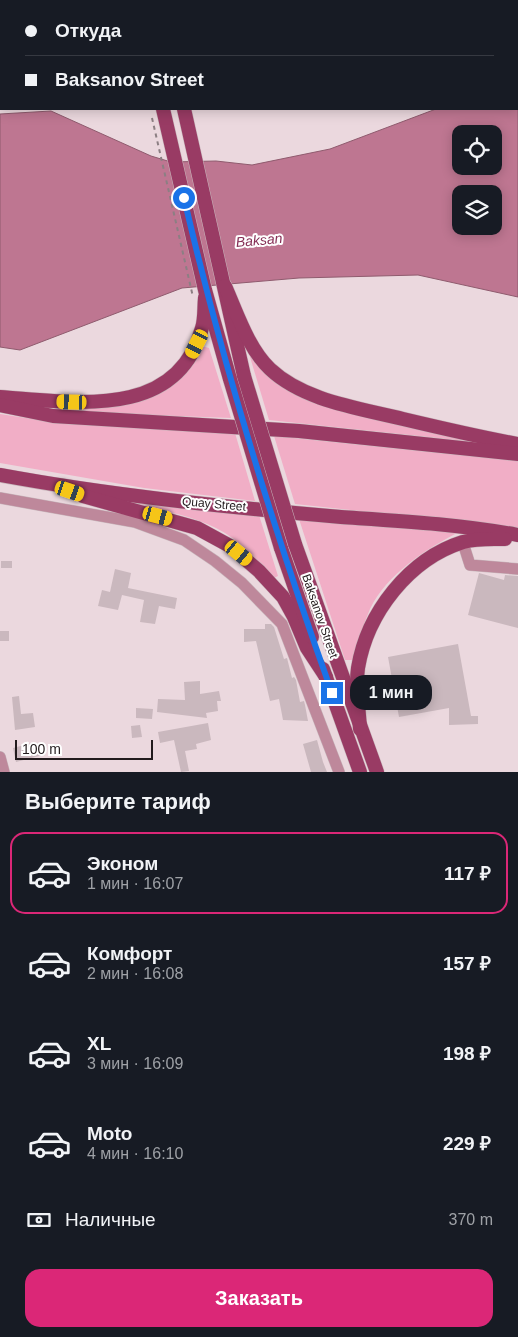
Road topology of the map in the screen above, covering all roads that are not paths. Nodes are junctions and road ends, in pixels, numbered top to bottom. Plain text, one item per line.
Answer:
1 (184, 110) edge
2 (158, 113) edge
3 (225, 286) junction
4 (199, 290) junction
5 (0, 397) edge
6 (0, 405) edge
7 (518, 444) edge
8 (518, 454) edge
9 (0, 475) edge
10 (52, 485) junction
11 (0, 498) edge
12 (518, 535) edge
13 (518, 540) edge
14 (463, 542) junction
15 (518, 568) edge
16 (326, 678) junction
17 (360, 729) junction
18 (0, 757) edge
19 (4, 772) edge
20 (339, 772) edge
21 (360, 772) edge
22 (377, 772) edge

1 - 3 main road
2 - 4 main road
3 - 7 main road
3 - 17 main road, Baksanov Street, bridge
4 - 5 main road
4 - 16 main road, Baksanov Street, bridge
6 - 8 main road
9 - 10 main road, Quay Street
10 - 12 main road, Quay Street
10 - 16 main road
11 - 20 street
13 - 14 main road
14 - 15 street
14 - 17 main road
16 - 21 main road, Baksanov Street
17 - 22 main road, Baksanov Street
18 - 19 street

